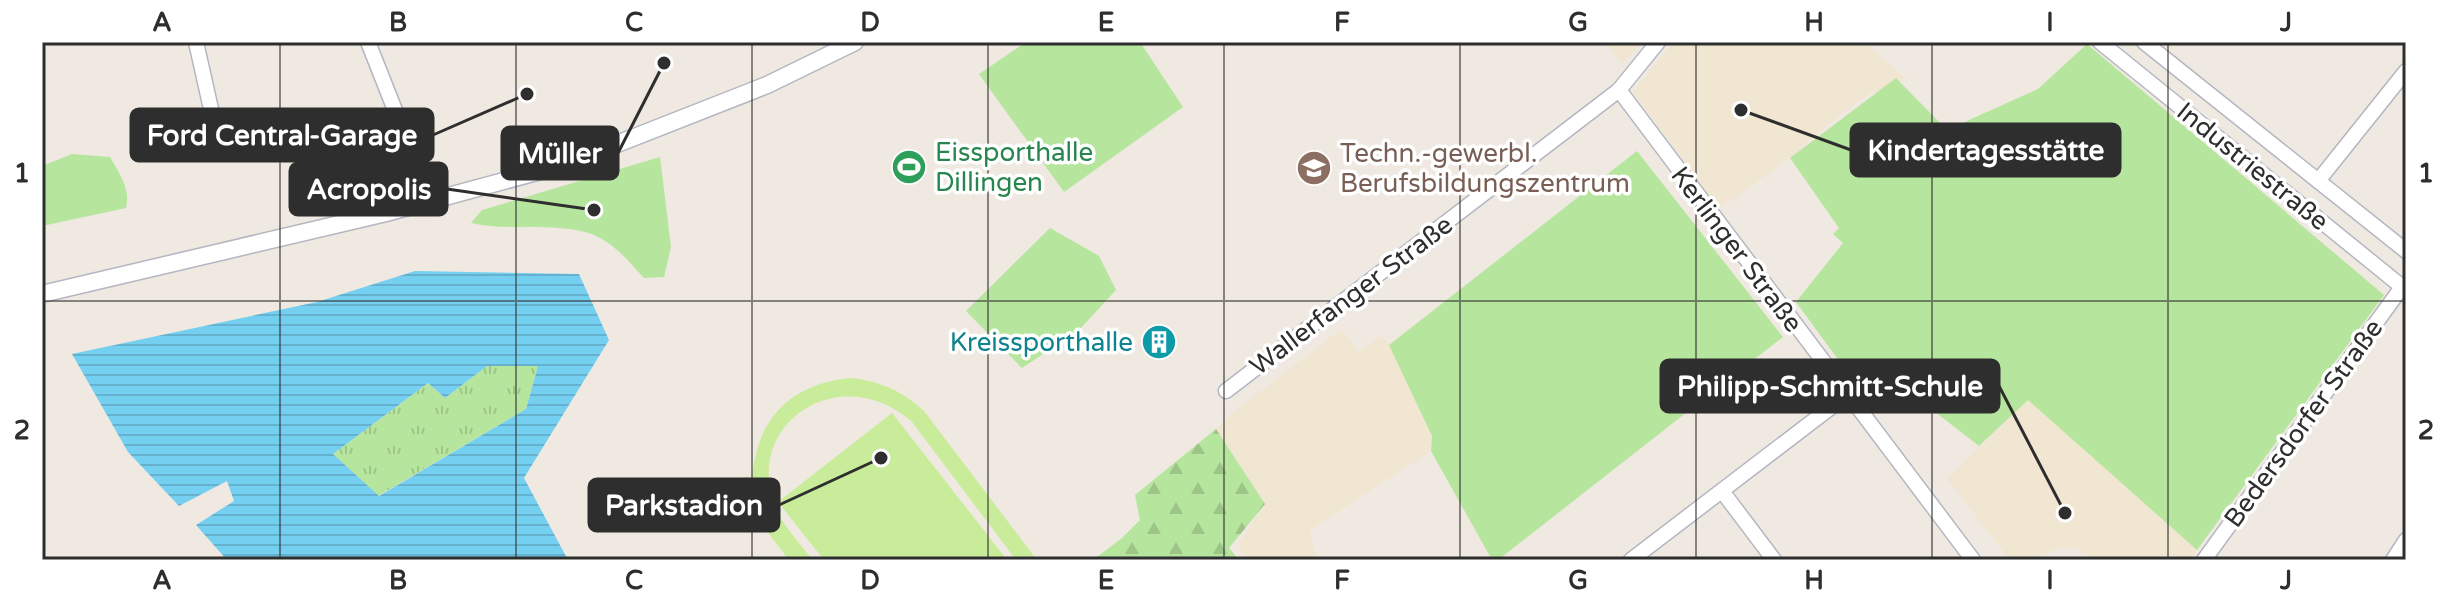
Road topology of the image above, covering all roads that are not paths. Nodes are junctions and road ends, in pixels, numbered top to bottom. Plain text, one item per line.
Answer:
1 (196, 42) edge
2 (368, 42) edge
3 (855, 42) edge
4 (1658, 42) edge
5 (2100, 42) edge
6 (2150, 44) edge
7 (2406, 71) edge
8 (1619, 90) junction
9 (213, 118) dead end
10 (2318, 181) junction
11 (431, 201) junction
12 (2406, 251) edge
13 (2404, 289) edge
14 (42, 294) edge
15 (1226, 391) dead end
16 (1847, 395) junction
17 (1722, 491) junction
18 (2406, 540) edge
19 (1631, 560) edge
20 (1774, 560) edge
21 (1973, 560) edge
22 (2204, 560) edge
23 (2393, 560) edge

1 - 9 street
2 - 11 street
3 - 11 street
4 - 8 street, Wallerfanger Straße
5 - 13 street, Industriestraße
6 - 10 street
7 - 10 street
8 - 15 street, Wallerfanger Straße
8 - 16 street, Kerlinger Straße
10 - 12 street
11 - 14 street
13 - 22 street, Bedersdorfer Straße
16 - 17 street
16 - 21 street, Kerlinger Straße
17 - 19 street
17 - 20 street
18 - 23 street

